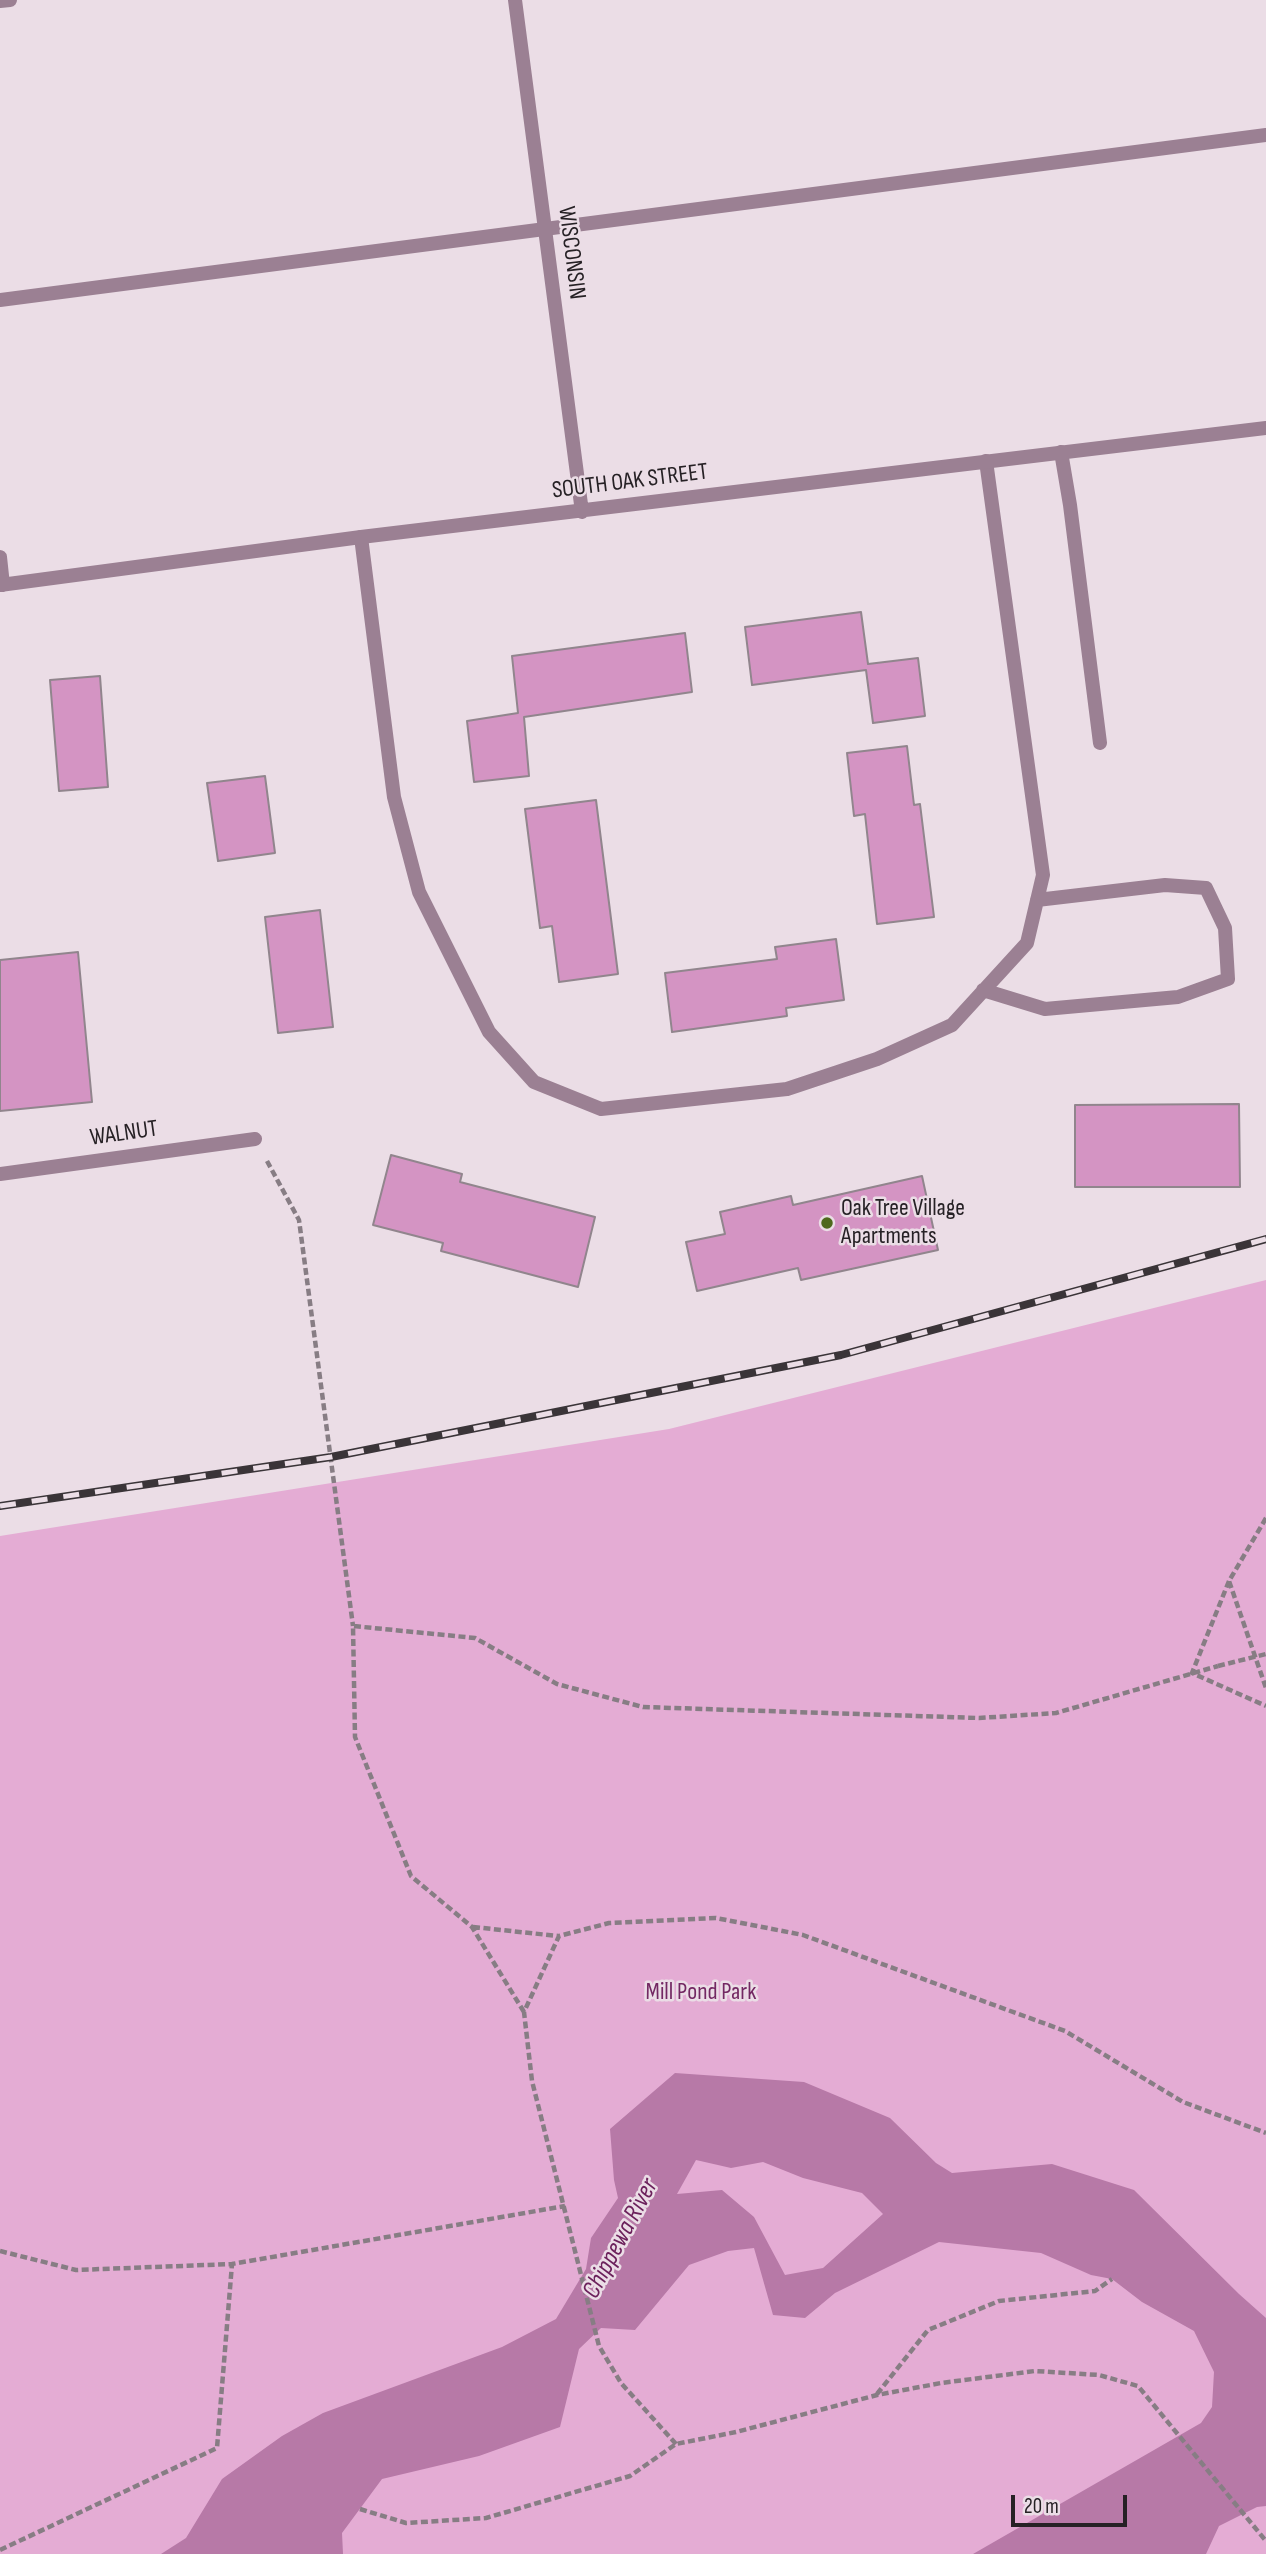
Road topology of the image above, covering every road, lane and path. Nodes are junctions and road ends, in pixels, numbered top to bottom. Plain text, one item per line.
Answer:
1 (10, 0) edge
2 (515, 0) edge
3 (0, 1) edge
4 (1266, 135) edge
5 (544, 228) junction
6 (0, 300) edge
7 (1266, 428) edge
8 (1061, 452) junction
9 (986, 461) junction
10 (582, 512) junction
11 (361, 537) junction
12 (0, 557) edge
13 (2, 585) edge
14 (1100, 743) dead end
15 (1037, 900) junction
16 (983, 990) junction
17 (255, 1139) joint
18 (0, 1174) edge
19 (1266, 1518) edge
20 (1229, 1581) junction
21 (353, 1626) junction
22 (1266, 1654) edge
23 (1192, 1673) junction
24 (1266, 1688) edge
25 (1266, 1706) edge
26 (472, 1927) junction
27 (559, 1936) junction
28 (524, 2012) junction
29 (1266, 2133) edge
30 (565, 2206) junction
31 (0, 2251) edge
32 (232, 2264) junction
33 (1112, 2279) dead end
34 (877, 2395) junction
35 (676, 2444) junction
36 (360, 2509) dead end
37 (1266, 2541) edge
38 (0, 2550) edge

1 - 3 street
2 - 5 street, WISCONSIN
4 - 5 street
5 - 6 street
5 - 10 street, WISCONSIN
7 - 8 street, SOUTH OAK STREET
8 - 9 street, SOUTH OAK STREET
8 - 14 street
9 - 10 street, SOUTH OAK STREET
9 - 15 street
10 - 11 street, SOUTH OAK STREET
11 - 13 street, SOUTH OAK STREET
11 - 16 street
12 - 13 street
15 - 16 street
15 - 16 street
17 - 18 street, WALNUT
17 - 21 path
19 - 20 path
20 - 23 path
20 - 24 path
21 - 23 path
21 - 26 path
22 - 23 path, bridge
23 - 25 path
26 - 27 path
26 - 28 path
27 - 28 path
27 - 29 path
28 - 30 path
30 - 32 path
30 - 35 path
31 - 32 path
32 - 38 path
33 - 34 path
34 - 35 path
34 - 37 path
35 - 36 path

